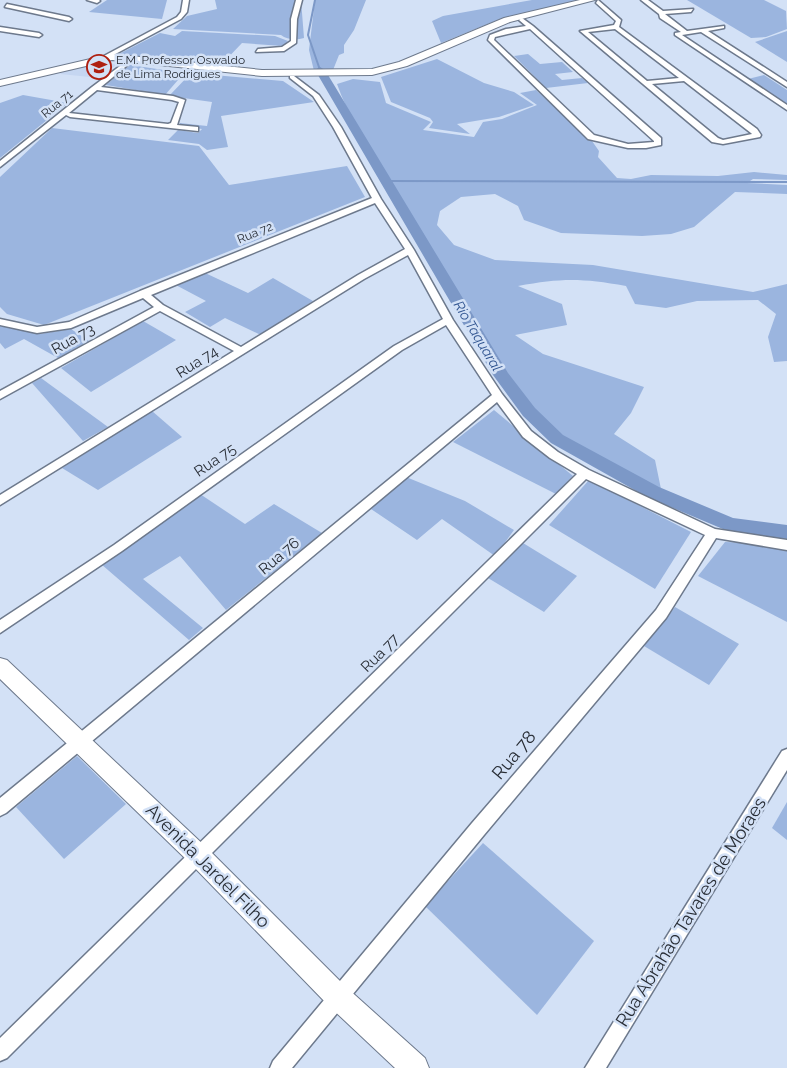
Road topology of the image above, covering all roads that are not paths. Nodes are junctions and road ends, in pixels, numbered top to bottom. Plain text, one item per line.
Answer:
1 (20, 0) edge
2 (90, 0) edge
3 (186, 0) edge
4 (299, 0) edge
5 (599, 0) edge
6 (644, 0) edge
7 (97, 1) dead end
8 (7, 6) junction
9 (0, 9) edge
10 (691, 10) dead end
11 (662, 13) junction
12 (70, 19) dead end
13 (522, 20) junction
14 (531, 27) junction
15 (616, 27) junction
16 (722, 27) dead end
17 (0, 29) edge
18 (702, 30) junction
19 (684, 32) junction
20 (39, 35) dead end
21 (258, 51) dead end
22 (104, 58) junction
23 (90, 61) junction
24 (128, 62) junction
25 (309, 75) junction
26 (330, 75) junction
27 (292, 77) junction
28 (686, 79) junction
29 (0, 83) edge
30 (644, 83) junction
31 (787, 85) edge
32 (94, 88) junction
33 (787, 108) edge
34 (70, 114) dead end
35 (170, 126) junction
36 (195, 129) dead end
37 (0, 165) edge
38 (377, 200) junction
39 (410, 250) junction
40 (144, 294) junction
41 (160, 307) junction
42 (448, 320) junction
43 (0, 322) edge
44 (242, 351) junction
45 (0, 396) edge
46 (498, 396) junction
47 (585, 473) junction
48 (1, 498) edge
49 (713, 533) junction
50 (787, 545) edge
51 (0, 627) edge
52 (0, 666) edge
53 (81, 742) junction
54 (787, 756) edge
55 (0, 808) edge
56 (199, 856) junction
57 (337, 996) junction
58 (0, 1051) edge
59 (280, 1068) edge
60 (415, 1068) edge
61 (596, 1068) edge

1 - 8 street
2 - 7 street
3 - 22 street
4 - 21 street
5 - 13 main road
5 - 15 street
5 - 26 main road
6 - 11 street
8 - 9 street
8 - 12 street
10 - 11 street
11 - 19 street
13 - 14 street
13 - 26 main road
14 - 14 street
15 - 28 street
15 - 30 street
16 - 18 street
17 - 20 street
18 - 19 street
18 - 31 street
19 - 33 street
22 - 23 main road
22 - 25 main road
23 - 24 main road
23 - 29 main road
24 - 27 main road
24 - 32 street, Rua 71
25 - 26 main road
25 - 27 main road
27 - 38 street
28 - 30 street
28 - 30 street
32 - 35 street
32 - 37 street, Rua 71
34 - 35 street
35 - 36 street
38 - 39 street
38 - 40 street, Rua 72
39 - 42 street
39 - 44 street, Rua 74
40 - 41 street
40 - 43 street, Rua 72
41 - 44 street
41 - 45 street, Rua 73
42 - 46 street
42 - 51 street, Rua 75
44 - 48 street, Rua 74
46 - 47 street
46 - 53 street, Rua 76
47 - 49 street
47 - 56 street, Rua 77
49 - 50 street
49 - 57 street, Rua 78
52 - 53 main road, Avenida Jardel Filho
53 - 55 street, Rua 76
53 - 56 main road, Avenida Jardel Filho
54 - 61 street, Rua Abrahão Tavares de Moraes
56 - 57 main road, Avenida Jardel Filho
56 - 58 street, Rua 77
57 - 59 street, Rua 78
57 - 60 main road, Avenida Jardel Filho

